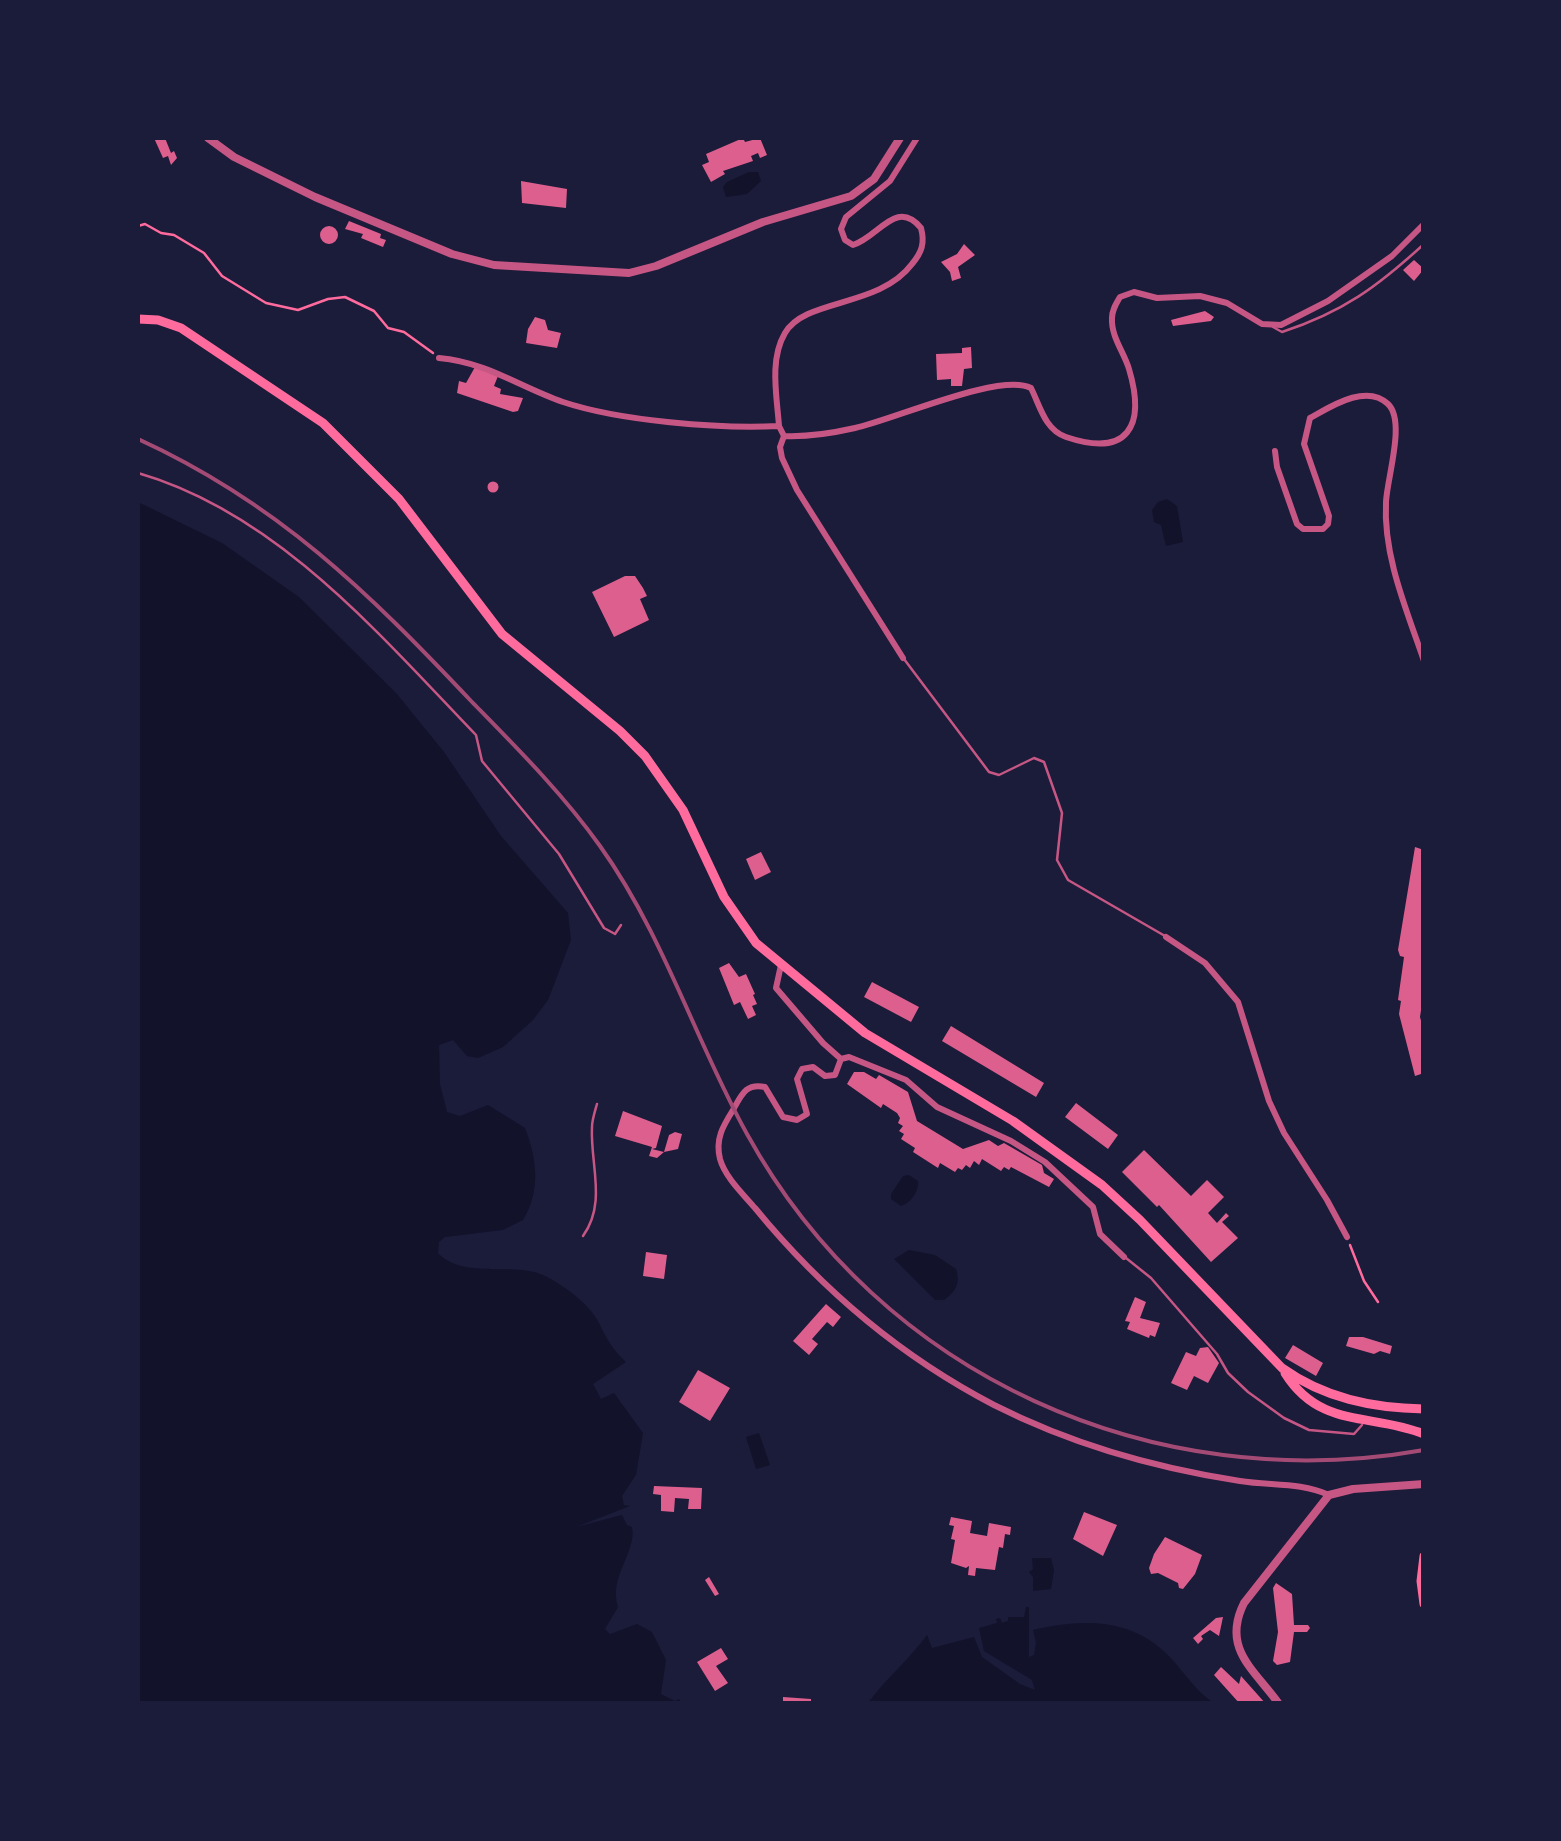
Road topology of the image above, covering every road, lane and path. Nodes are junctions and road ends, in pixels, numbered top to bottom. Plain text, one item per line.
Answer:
1 (208, 138) edge
2 (900, 138) edge
3 (917, 138) edge
4 (1424, 224) edge
5 (138, 226) edge
6 (1424, 244) edge
7 (138, 319) edge
8 (1270, 325) junction
9 (440, 358) joint
10 (779, 426) junction
11 (784, 436) junction
12 (1275, 450) dead end
13 (138, 472) edge
14 (903, 658) joint
15 (1424, 661) edge
16 (621, 924) dead end
17 (1166, 937) joint
18 (781, 965) junction
19 (841, 1059) junction
20 (597, 1104) dead end
21 (583, 1236) dead end
22 (1347, 1237) joint
23 (1124, 1257) joint
24 (1378, 1302) dead end
25 (1282, 1368) junction
26 (1336, 1397) junction
27 (1424, 1409) edge
28 (1343, 1416) junction
29 (1363, 1421) junction
30 (1424, 1434) edge
31 (1424, 1484) edge
32 (1329, 1495) junction
33 (1424, 1556) edge
34 (1424, 1604) edge
35 (1280, 1704) edge

1 - 2 street
3 - 10 street
4 - 8 street
5 - 9 path
6 - 8 lane
7 - 18 main road
8 - 11 street
9 - 10 street
10 - 11 street
11 - 14 street
12 - 15 street
13 - 16 lane
14 - 17 lane
17 - 22 street
18 - 19 street
18 - 25 main road
19 - 23 street
19 - 32 street
20 - 21 lane
22 - 24 path
23 - 29 lane
25 - 26 main road
25 - 28 main road
26 - 27 main road
26 - 28 main road
28 - 29 main road
29 - 30 main road
31 - 32 street
32 - 35 street
33 - 34 main road

